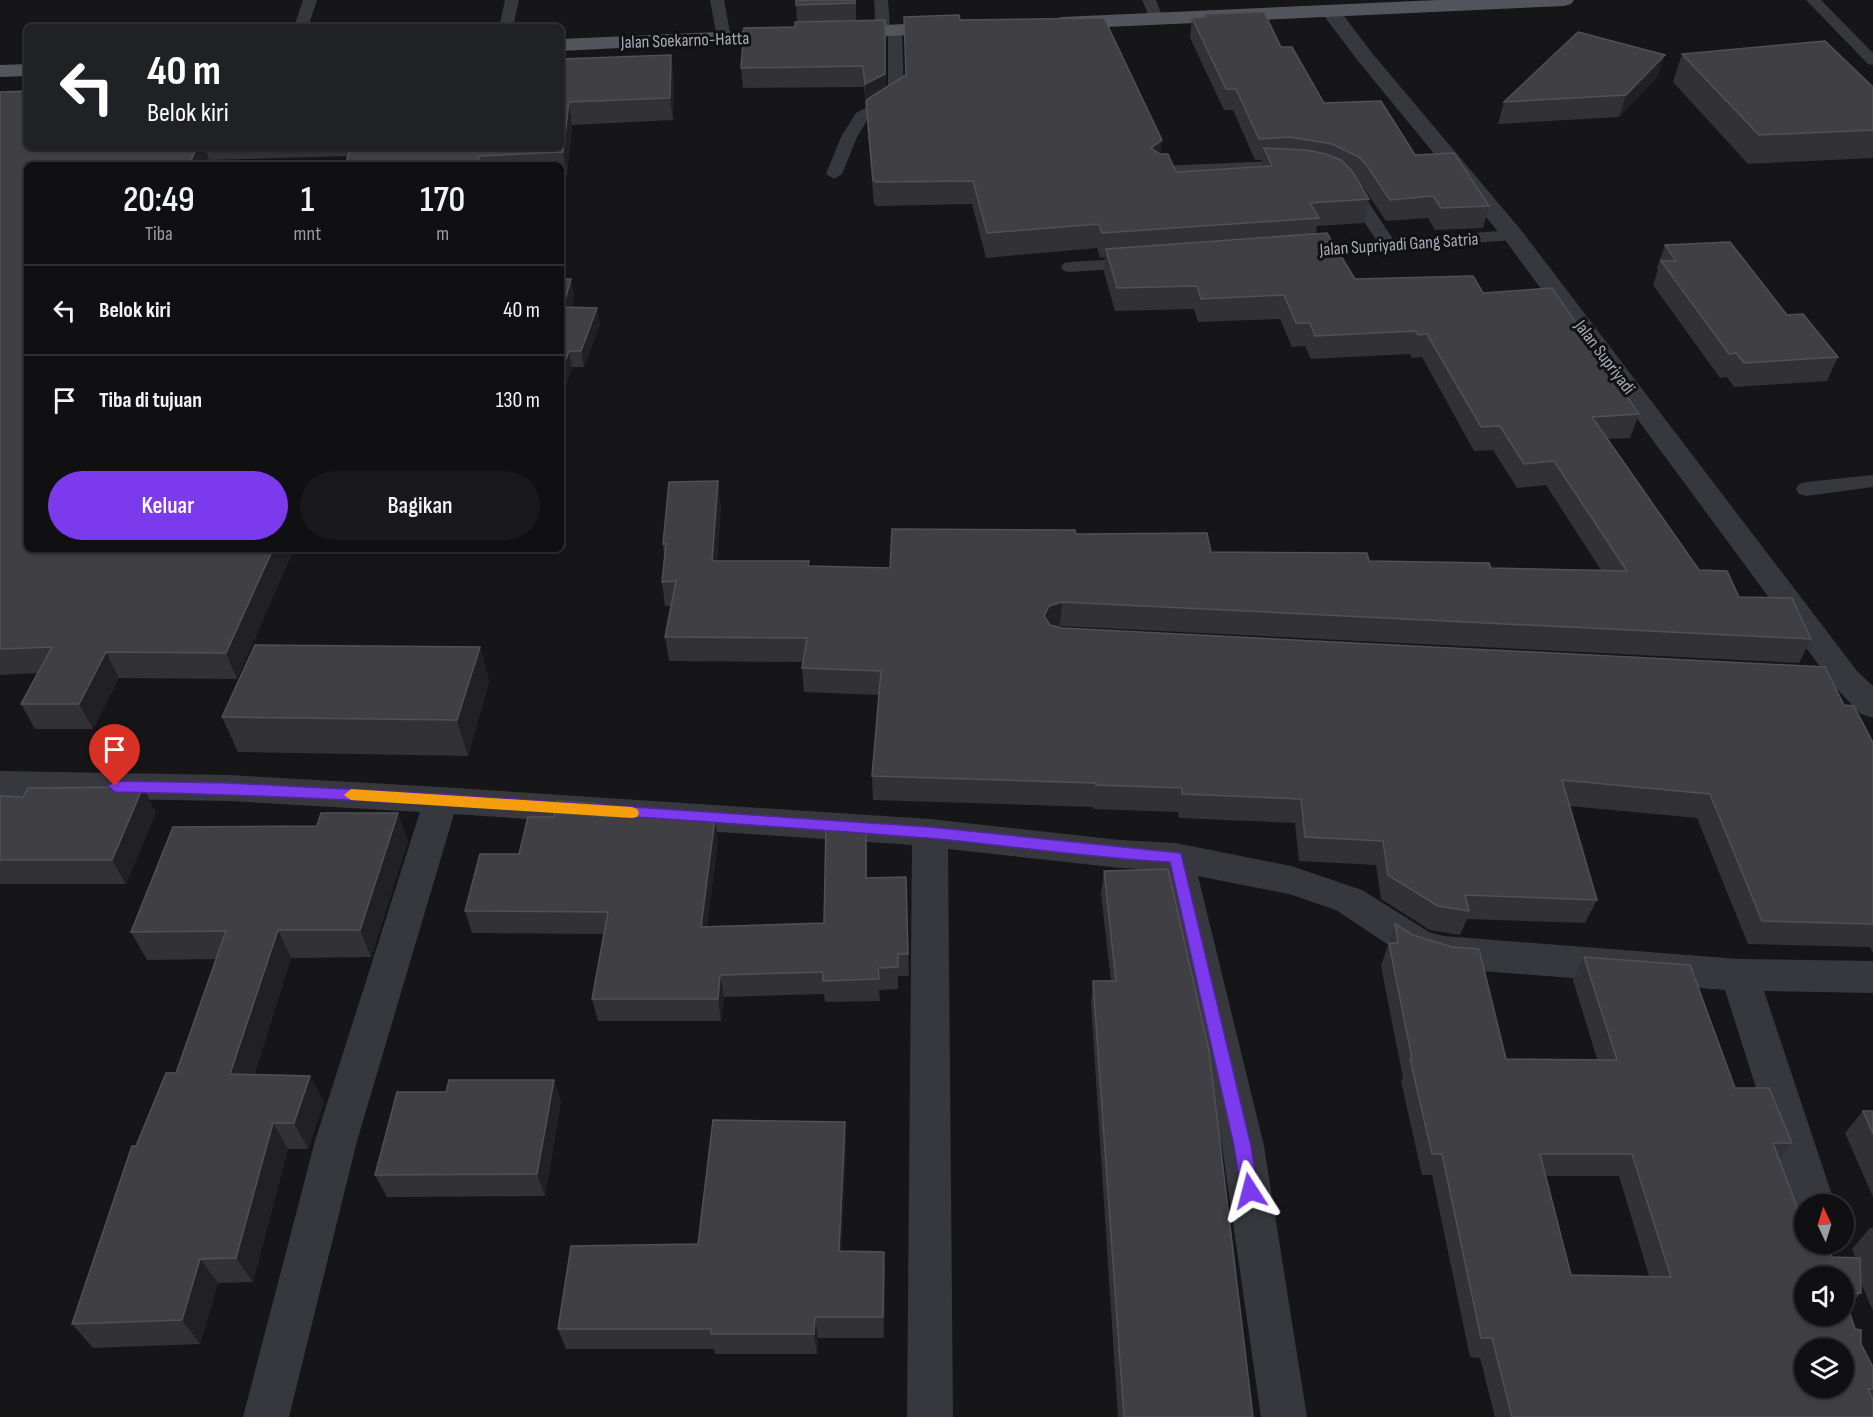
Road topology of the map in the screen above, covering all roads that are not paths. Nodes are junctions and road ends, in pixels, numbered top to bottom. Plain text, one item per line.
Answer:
1 (310, 0) edge
2 (717, 0) edge
3 (881, 0) edge
4 (1563, 0) edge
5 (1813, 0) edge
6 (512, 3) edge
7 (1153, 9) edge
8 (1331, 12) junction
9 (303, 23) edge
10 (507, 24) edge
11 (1038, 24) edge
12 (886, 26) junction
13 (966, 27) edge
14 (723, 31) junction
15 (826, 34) edge
16 (803, 35) edge
17 (564, 45) edge
18 (1873, 61) edge
19 (24, 70) edge
20 (0, 71) edge
21 (1289, 166) edge
22 (1159, 171) edge
23 (834, 174) dead end
24 (1337, 176) edge
25 (1513, 235) junction
26 (1388, 245) junction
27 (1293, 252) edge
28 (1152, 262) edge
29 (1070, 267) dead end
30 (1873, 482) edge
31 (1806, 489) dead end
32 (1811, 677) edge
33 (1846, 678) junction
34 (1873, 706) edge
35 (0, 784) edge
36 (441, 800) junction
37 (930, 833) junction
38 (1176, 857) junction
39 (1739, 975) junction
40 (1873, 977) edge
41 (1811, 1194) edge
42 (266, 1417) edge
43 (930, 1417) edge
44 (1284, 1417) edge

1 - 9 lane
2 - 14 lane
3 - 12 lane
4 - 8 main road
5 - 18 lane
6 - 10 lane
7 - 8 main road
7 - 11 main road
8 - 25 street, Jalan Supriyadi
12 - 13 main road
12 - 15 main road
12 - 23 lane
14 - 16 main road, Jalan Soekarno-Hatta
14 - 17 main road, Jalan Soekarno-Hatta
19 - 20 main road
21 - 22 lane
24 - 26 lane
25 - 26 lane, Jalan Supriyadi Gang Satria
25 - 33 street, Jalan Supriyadi
26 - 27 lane, Jalan Supriyadi Gang Satria
28 - 29 lane
30 - 31 lane
32 - 33 street
33 - 34 street, Jalan Supriyadi
35 - 36 street
36 - 37 street
36 - 42 street
37 - 38 street
37 - 43 street
38 - 39 street
38 - 44 street
39 - 40 street
39 - 41 street

